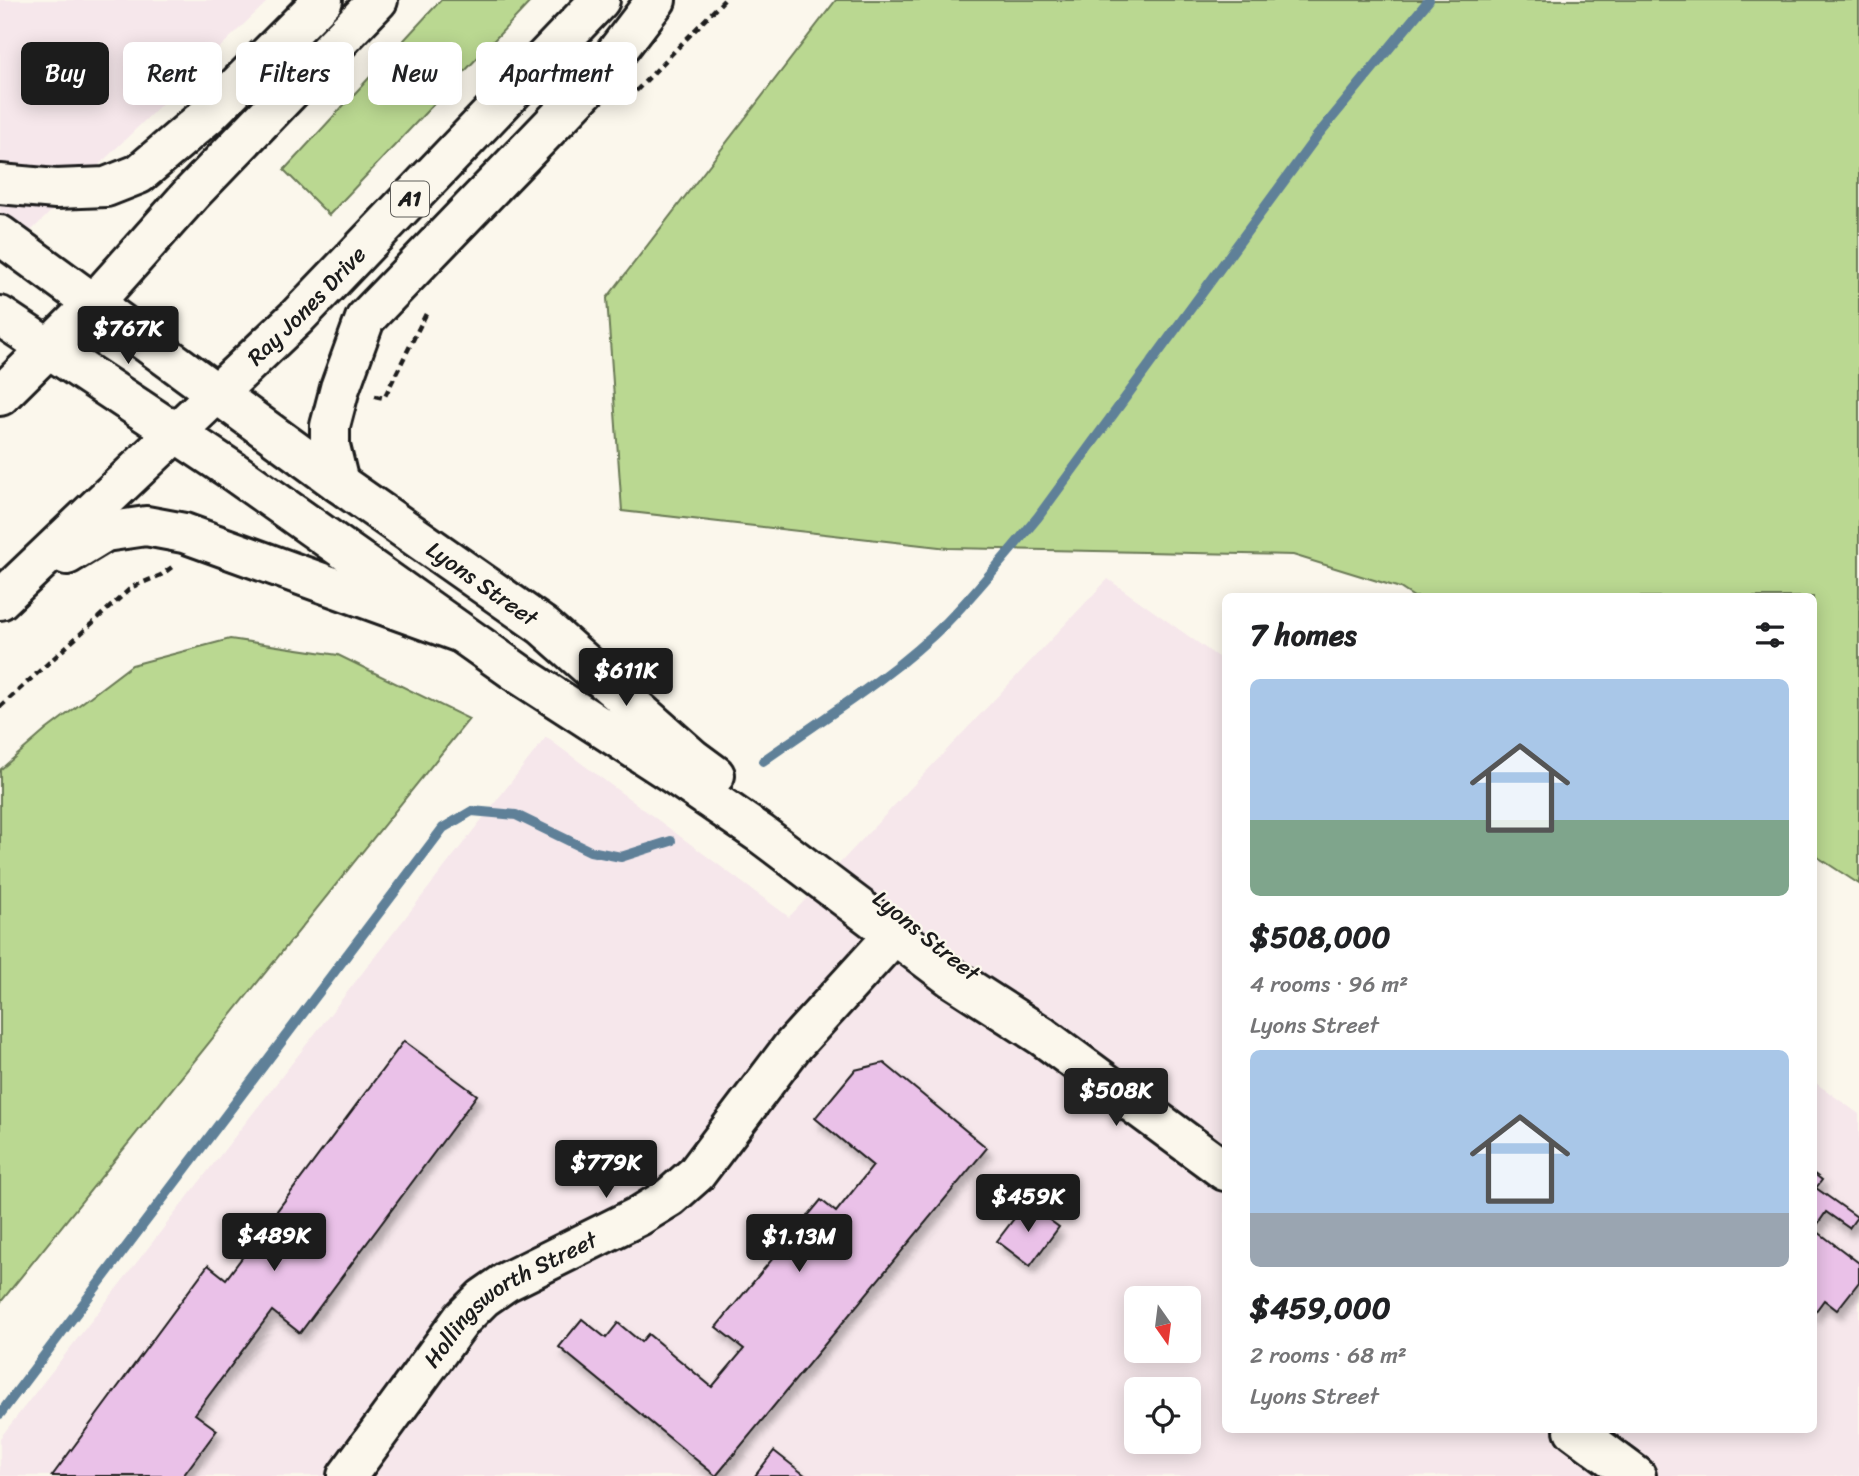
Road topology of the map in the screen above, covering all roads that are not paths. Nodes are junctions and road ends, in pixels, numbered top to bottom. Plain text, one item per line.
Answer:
1 (323, 0) edge
2 (378, 0) edge
3 (600, 0) edge
4 (656, 0) edge
5 (0, 184) edge
6 (0, 235) edge
7 (93, 304) junction
8 (0, 316) edge
9 (48, 348) junction
10 (216, 393) junction
11 (0, 396) edge
12 (176, 433) junction
13 (339, 483) junction
14 (7, 593) edge
15 (458, 632) junction
16 (894, 935) junction
17 (1042, 1036) junction
18 (1222, 1169) edge
19 (1578, 1433) edge
20 (347, 1476) edge
21 (1636, 1476) edge

1 - 5 main road
2 - 7 main road
3 - 10 main road, Ray Jones Drive / A1
4 - 13 main road
6 - 7 main road, Lyons Street
7 - 9 main road
7 - 10 main road, Lyons Street
8 - 9 main road, Lyons Street
9 - 11 main road
9 - 12 main road, Lyons Street
10 - 12 main road, Ray Jones Drive / A1
10 - 13 main road, Lyons Street
12 - 14 main road, Ray Jones Drive / A1
12 - 15 main road, Lyons Street
13 - 17 main road, Lyons Street
14 - 15 main road
15 - 16 main road, Lyons Street
16 - 17 main road, Lyons Street
16 - 20 main road, Hollingsworth Street
17 - 18 main road, Lyons Street
19 - 21 main road

